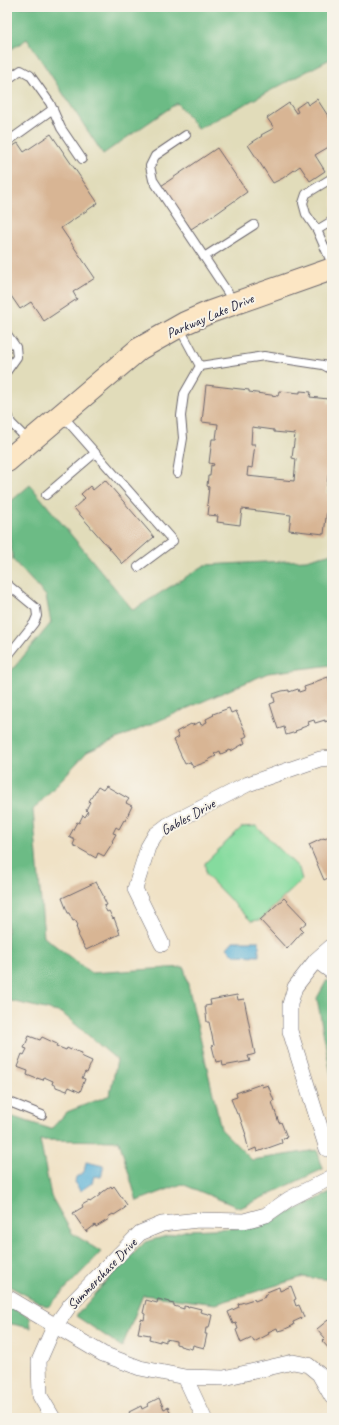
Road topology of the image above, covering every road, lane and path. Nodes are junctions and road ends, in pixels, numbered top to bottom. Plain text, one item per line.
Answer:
1 (7, 80) edge
2 (53, 110) junction
3 (186, 135) dead end
4 (7, 142) edge
5 (82, 159) dead end
6 (332, 178) edge
7 (332, 221) edge
8 (254, 225) dead end
9 (317, 230) junction
10 (204, 257) junction
11 (332, 264) edge
12 (332, 269) edge
13 (235, 304) junction
14 (179, 326) junction
15 (7, 334) edge
16 (200, 366) junction
17 (332, 370) edge
18 (7, 371) edge
19 (7, 410) edge
20 (61, 414) junction
21 (29, 442) junction
22 (95, 453) junction
23 (7, 461) edge
24 (177, 473) dead end
25 (46, 495) dead end
26 (138, 567) dead end
27 (7, 584) edge
28 (7, 657) edge
29 (332, 758) edge
30 (162, 944) dead end
31 (332, 946) edge
32 (316, 960) junction
33 (332, 972) edge
34 (7, 1101) edge
35 (42, 1115) dead end
36 (327, 1149) dead end
37 (332, 1177) edge
38 (7, 1297) edge
39 (56, 1325) junction
40 (185, 1377) junction
41 (332, 1397) edge
42 (53, 1418) edge
43 (204, 1418) edge

1 - 2 lane
2 - 4 lane
2 - 5 lane
3 - 10 lane
6 - 9 lane
7 - 9 lane
8 - 10 lane
9 - 11 lane
10 - 13 lane
12 - 13 street, Parkway Lake Drive
13 - 14 street, Parkway Lake Drive
14 - 16 lane
14 - 20 street, Parkway Lake Drive
15 - 18 lane
16 - 17 lane
16 - 24 lane
19 - 21 lane
20 - 21 street, Parkway Lake Drive
20 - 22 lane
21 - 23 street, Parkway Lake Drive
22 - 25 lane
22 - 26 lane
27 - 28 lane
29 - 30 street, Gables Drive
31 - 32 street
32 - 33 street
32 - 36 street
34 - 35 lane
37 - 39 street, Summerchase Drive
38 - 39 street, Summerchase Drive
39 - 40 street, Summerchase Drive
39 - 42 street, Summerchase Drive
40 - 41 street, Summerchase Drive
40 - 43 street

